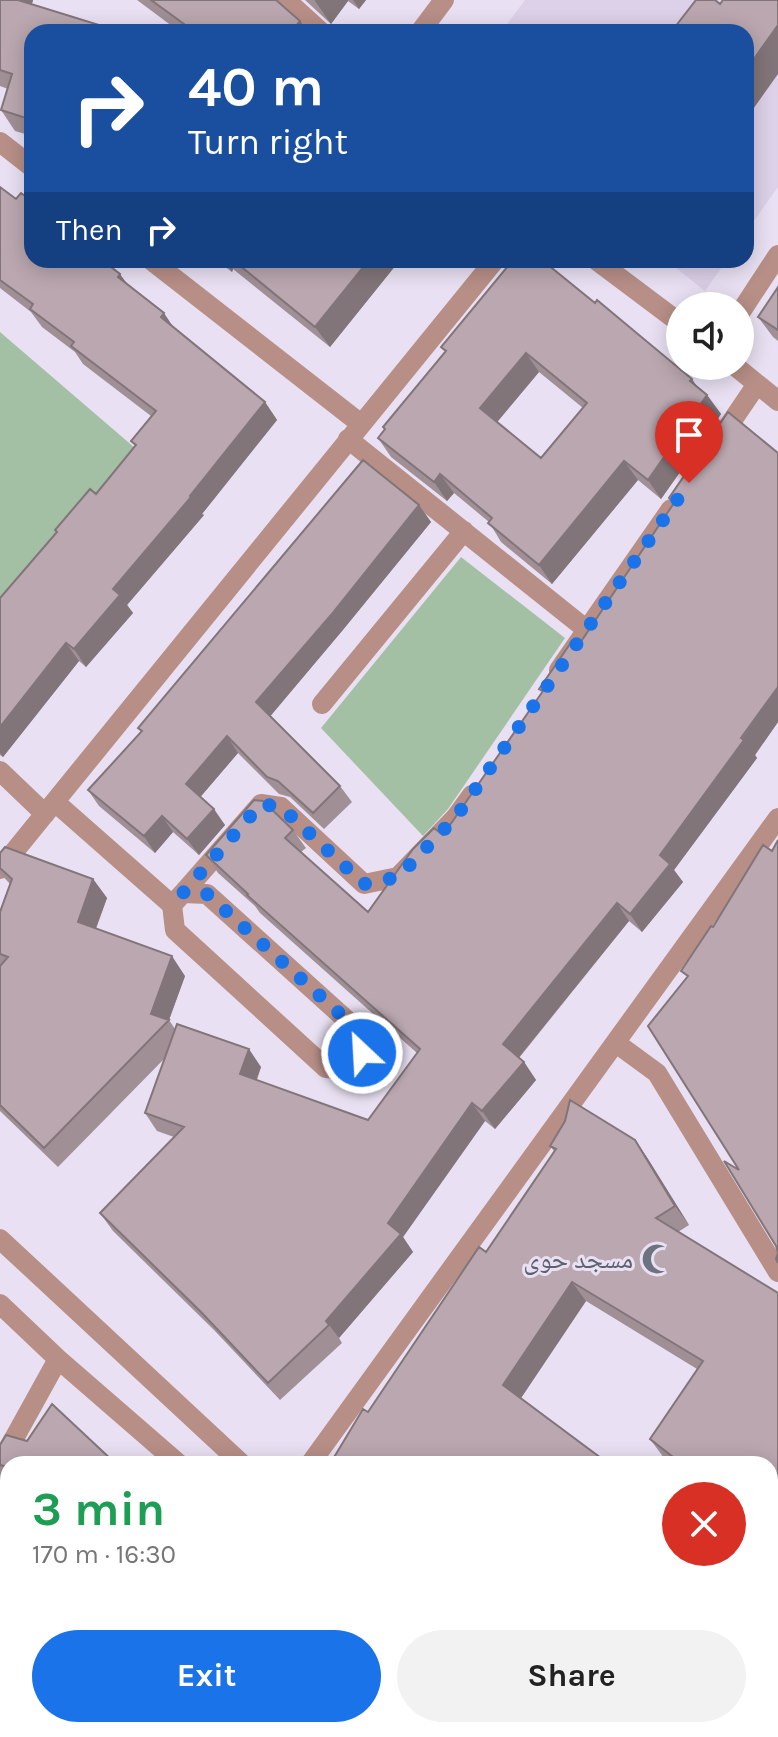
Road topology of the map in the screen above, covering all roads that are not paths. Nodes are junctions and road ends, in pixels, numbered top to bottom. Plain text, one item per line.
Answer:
1 (286, 0) edge
2 (444, 0) edge
3 (312, 24) edge
4 (426, 24) edge
5 (0, 142) edge
6 (24, 161) edge
7 (778, 255) edge
8 (160, 268) edge
9 (488, 268) edge
10 (607, 268) edge
11 (754, 292) edge
12 (666, 312) edge
13 (752, 380) edge
14 (757, 384) junction
15 (778, 401) edge
16 (354, 431) junction
17 (703, 462) edge
18 (685, 488) edge
19 (464, 531) junction
20 (587, 630) junction
21 (552, 680) edge
22 (322, 704) dead end
23 (0, 771) edge
24 (482, 780) edge
25 (50, 808) junction
26 (778, 818) edge
27 (0, 869) edge
28 (178, 899) junction
29 (616, 1043) junction
30 (0, 1239) edge
31 (778, 1272) edge
32 (0, 1304) edge
33 (58, 1359) junction
34 (4, 1456) edge
35 (170, 1456) edge
36 (233, 1456) edge
37 (316, 1456) edge

1 - 3 street
2 - 4 street
5 - 6 street
7 - 11 street
8 - 16 street
9 - 16 street
10 - 12 street
13 - 14 street
14 - 15 street
14 - 17 street
16 - 19 street
16 - 25 street
18 - 20 street
19 - 20 street
19 - 22 street
20 - 21 street
23 - 25 street
24 - 28 street
25 - 27 street
25 - 28 street
26 - 29 street
28 - 28 street
29 - 31 street
29 - 37 street
30 - 36 street
32 - 33 street
33 - 34 street
33 - 35 street

